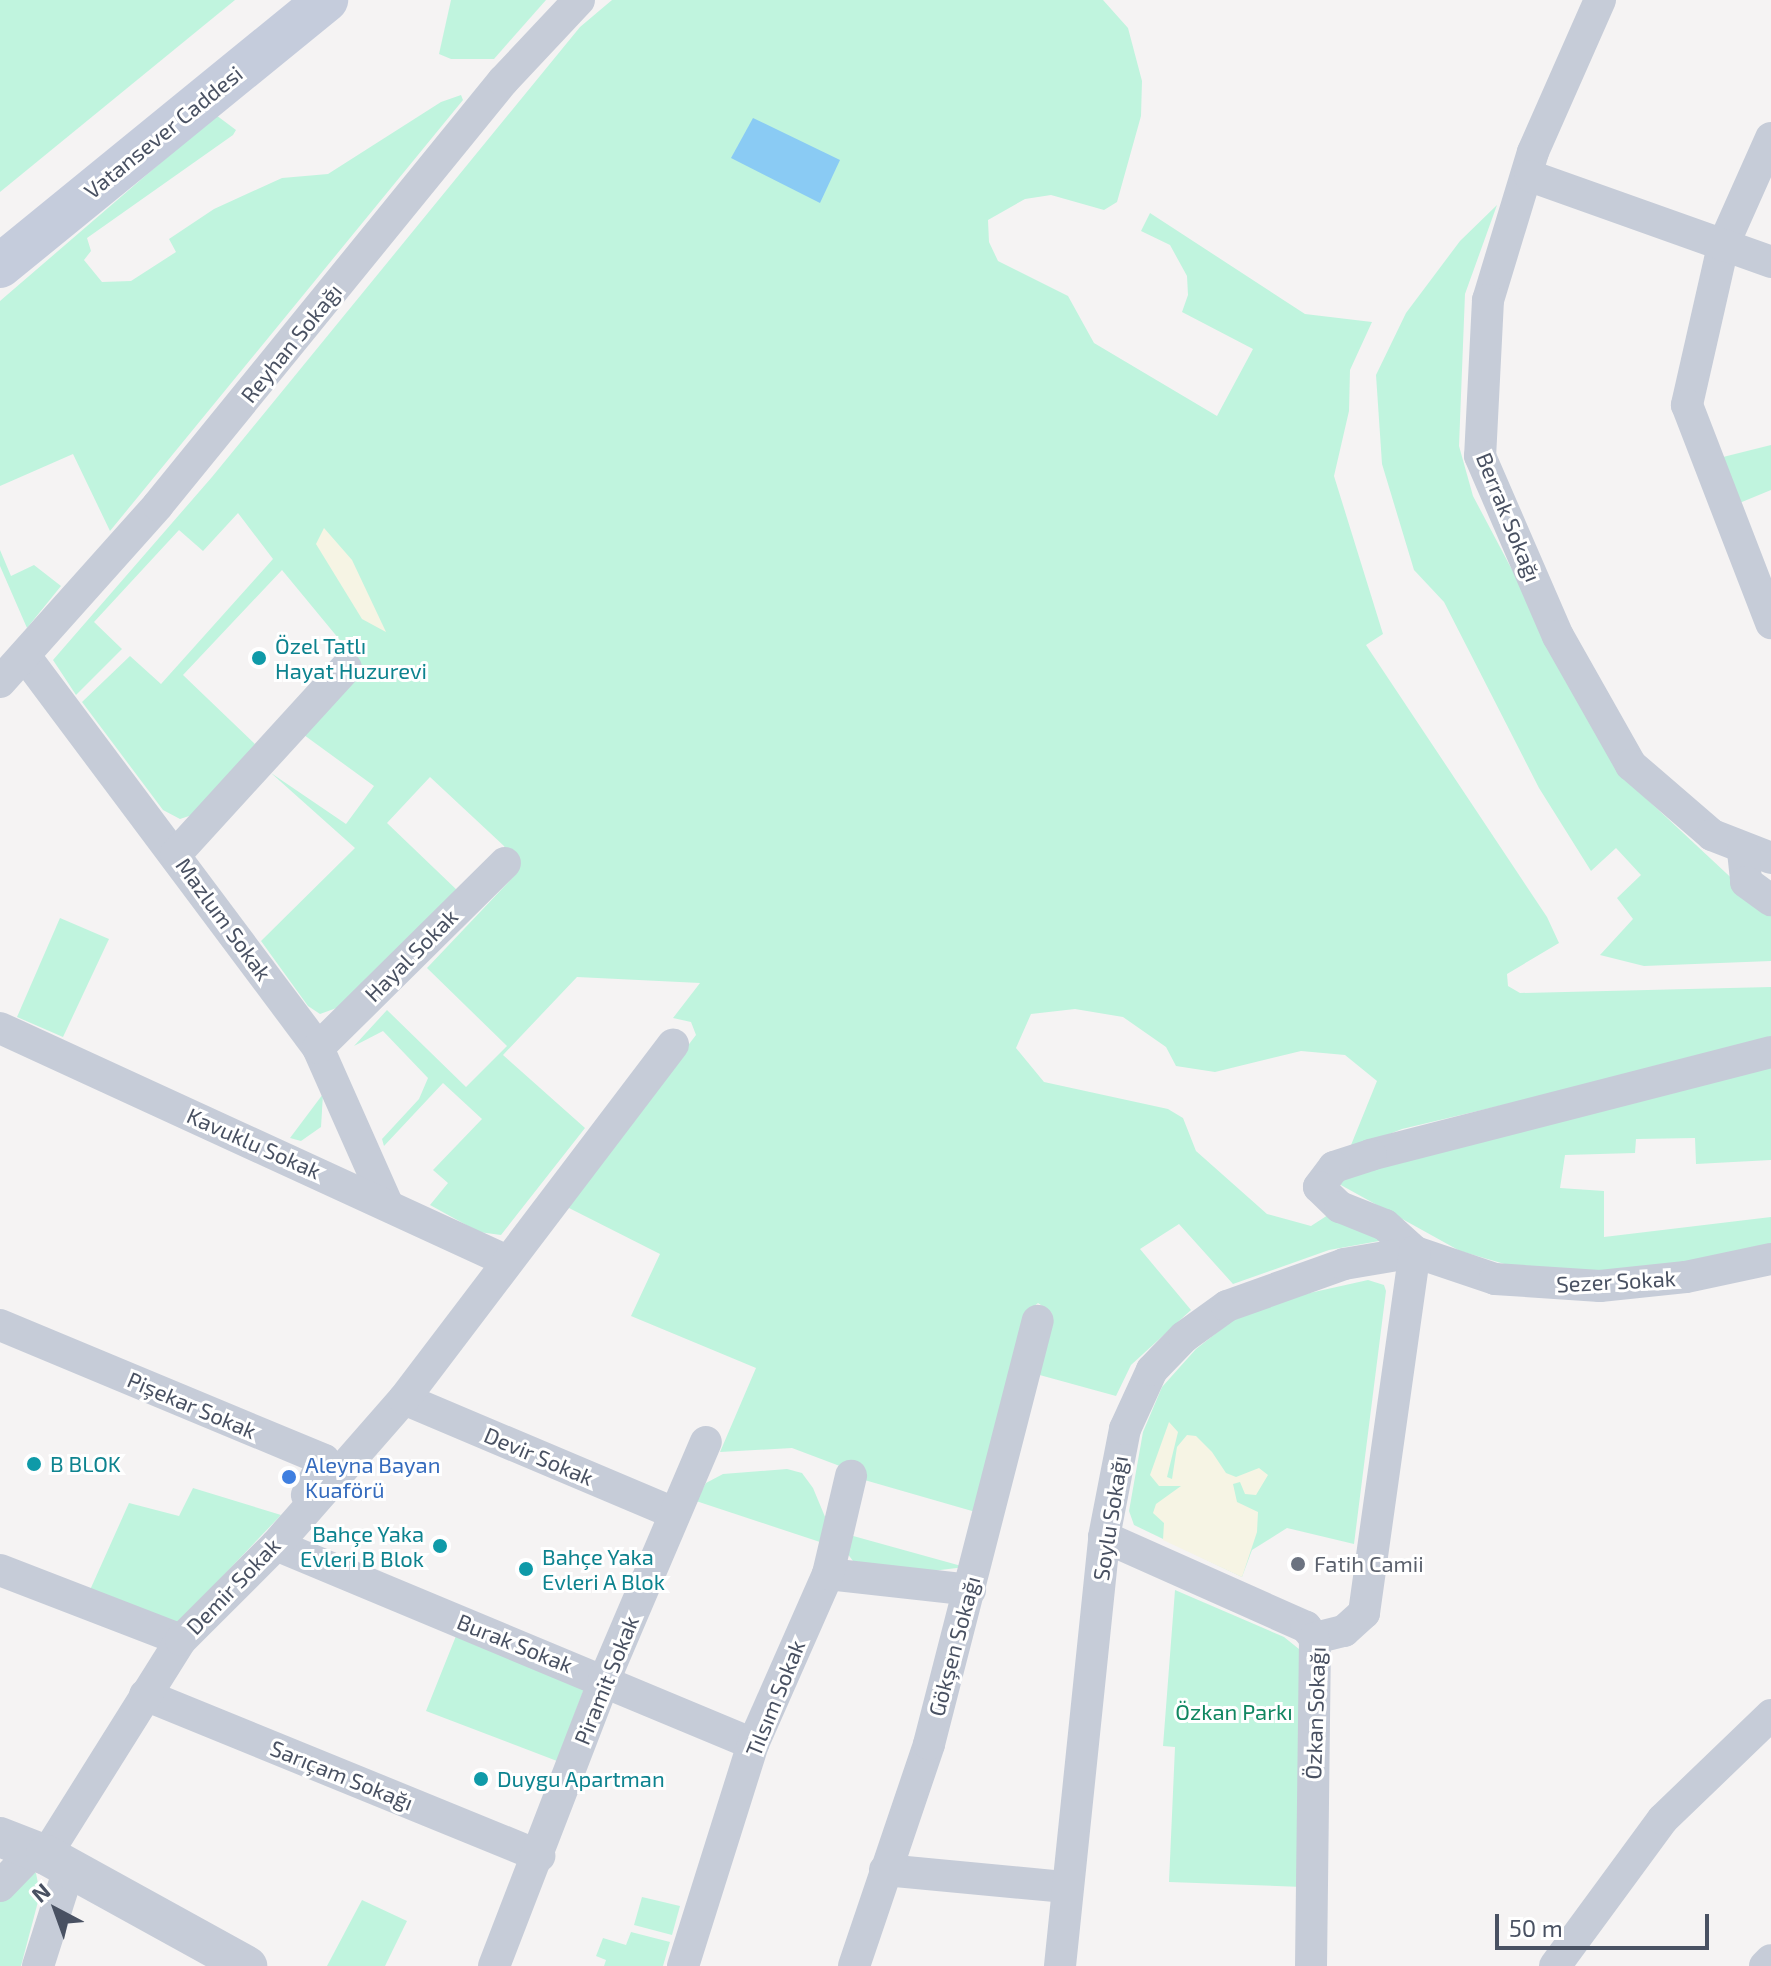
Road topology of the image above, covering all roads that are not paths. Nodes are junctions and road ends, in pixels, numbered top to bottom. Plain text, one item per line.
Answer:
1 (281, 0) edge
2 (326, 0) edge
3 (579, 0) edge
4 (1600, 0) edge
5 (1771, 138) edge
6 (1530, 176) junction
7 (0, 234) edge
8 (1723, 246) junction
9 (1771, 262) edge
10 (0, 266) edge
11 (1771, 623) edge
12 (346, 668) dead end
13 (9, 671) edge
14 (176, 854) junction
15 (1757, 855) edge
16 (505, 863) dead end
17 (1771, 900) edge
18 (0, 1028) edge
19 (673, 1044) dead end
20 (318, 1048) junction
21 (1771, 1052) edge
22 (387, 1204) junction
23 (1415, 1252) junction
24 (1771, 1259) edge
25 (507, 1261) junction
26 (1038, 1321) dead end
27 (0, 1325) edge
28 (404, 1399) junction
29 (706, 1442) dead end
30 (851, 1476) dead end
31 (674, 1513) junction
32 (296, 1519) junction
33 (1104, 1537) junction
34 (276, 1545) junction
35 (0, 1570) edge
36 (828, 1574) junction
37 (970, 1590) junction
38 (1315, 1638) junction
39 (181, 1640) junction
40 (603, 1683) junction
41 (145, 1695) junction
42 (1771, 1715) edge
43 (753, 1744) junction
44 (37, 1853) edge
45 (539, 1856) junction
46 (885, 1870) junction
47 (0, 1886) edge
48 (1066, 1887) junction
49 (1771, 1960) edge
50 (38, 1966) edge
51 (247, 1966) edge
52 (494, 1966) edge
53 (683, 1966) edge
54 (854, 1966) edge
55 (1060, 1966) edge
56 (1311, 1966) edge
57 (1555, 1966) edge
58 (1765, 1966) edge

1 - 7 main road, Vatansever Caddesi
2 - 10 main road, Vatansever Caddesi
3 - 13 street, Reyhan Sokağı
4 - 6 street, Berrak Sokağı
5 - 8 street
6 - 8 street
6 - 15 street, Berrak Sokağı
8 - 9 street
8 - 11 street
12 - 14 street
13 - 14 street, Mazlum Sokak
14 - 20 street, Mazlum Sokak
15 - 17 street
16 - 20 street, Hayal Sokak
18 - 22 street, Kavuklu Sokak
19 - 25 street, Demir Sokak
20 - 22 street, Mazlum Sokak
21 - 23 street
22 - 25 street, Kavuklu Sokak
23 - 24 street, Sezer Sokak
23 - 33 street, Soylu Sokağı
23 - 38 street, Özkan Sokağı
25 - 28 street, Demir Sokak
26 - 37 street, Gökşen Sokağı
27 - 32 street, Pişekar Sokak
28 - 31 street, Devir Sokak
28 - 32 street, Demir Sokak
29 - 31 street, Piramit Sokak
30 - 36 street, Tılsım Sokak
31 - 40 street, Piramit Sokak
32 - 34 street, Demir Sokak
33 - 38 street
33 - 48 street, Soylu Sokağı
34 - 39 street, Demir Sokak
34 - 40 street, Burak Sokak
35 - 39 street
36 - 37 street
36 - 43 street, Tılsım Sokak
37 - 46 street, Gökşen Sokağı
38 - 56 street, Özkan Sokağı
39 - 41 street, Demir Sokak
40 - 43 street, Burak Sokak
40 - 45 street, Piramit Sokak
41 - 44 street, Demir Sokak
41 - 45 street, Sarıçam Sokağı
42 - 57 street
43 - 53 street, Tılsım Sokak
44 - 47 street
44 - 50 street, Demir Sokak
44 - 51 street
45 - 52 street, Piramit Sokak
46 - 48 street
46 - 54 street, Gökşen Sokağı
48 - 55 street, Soylu Sokağı
49 - 58 street

